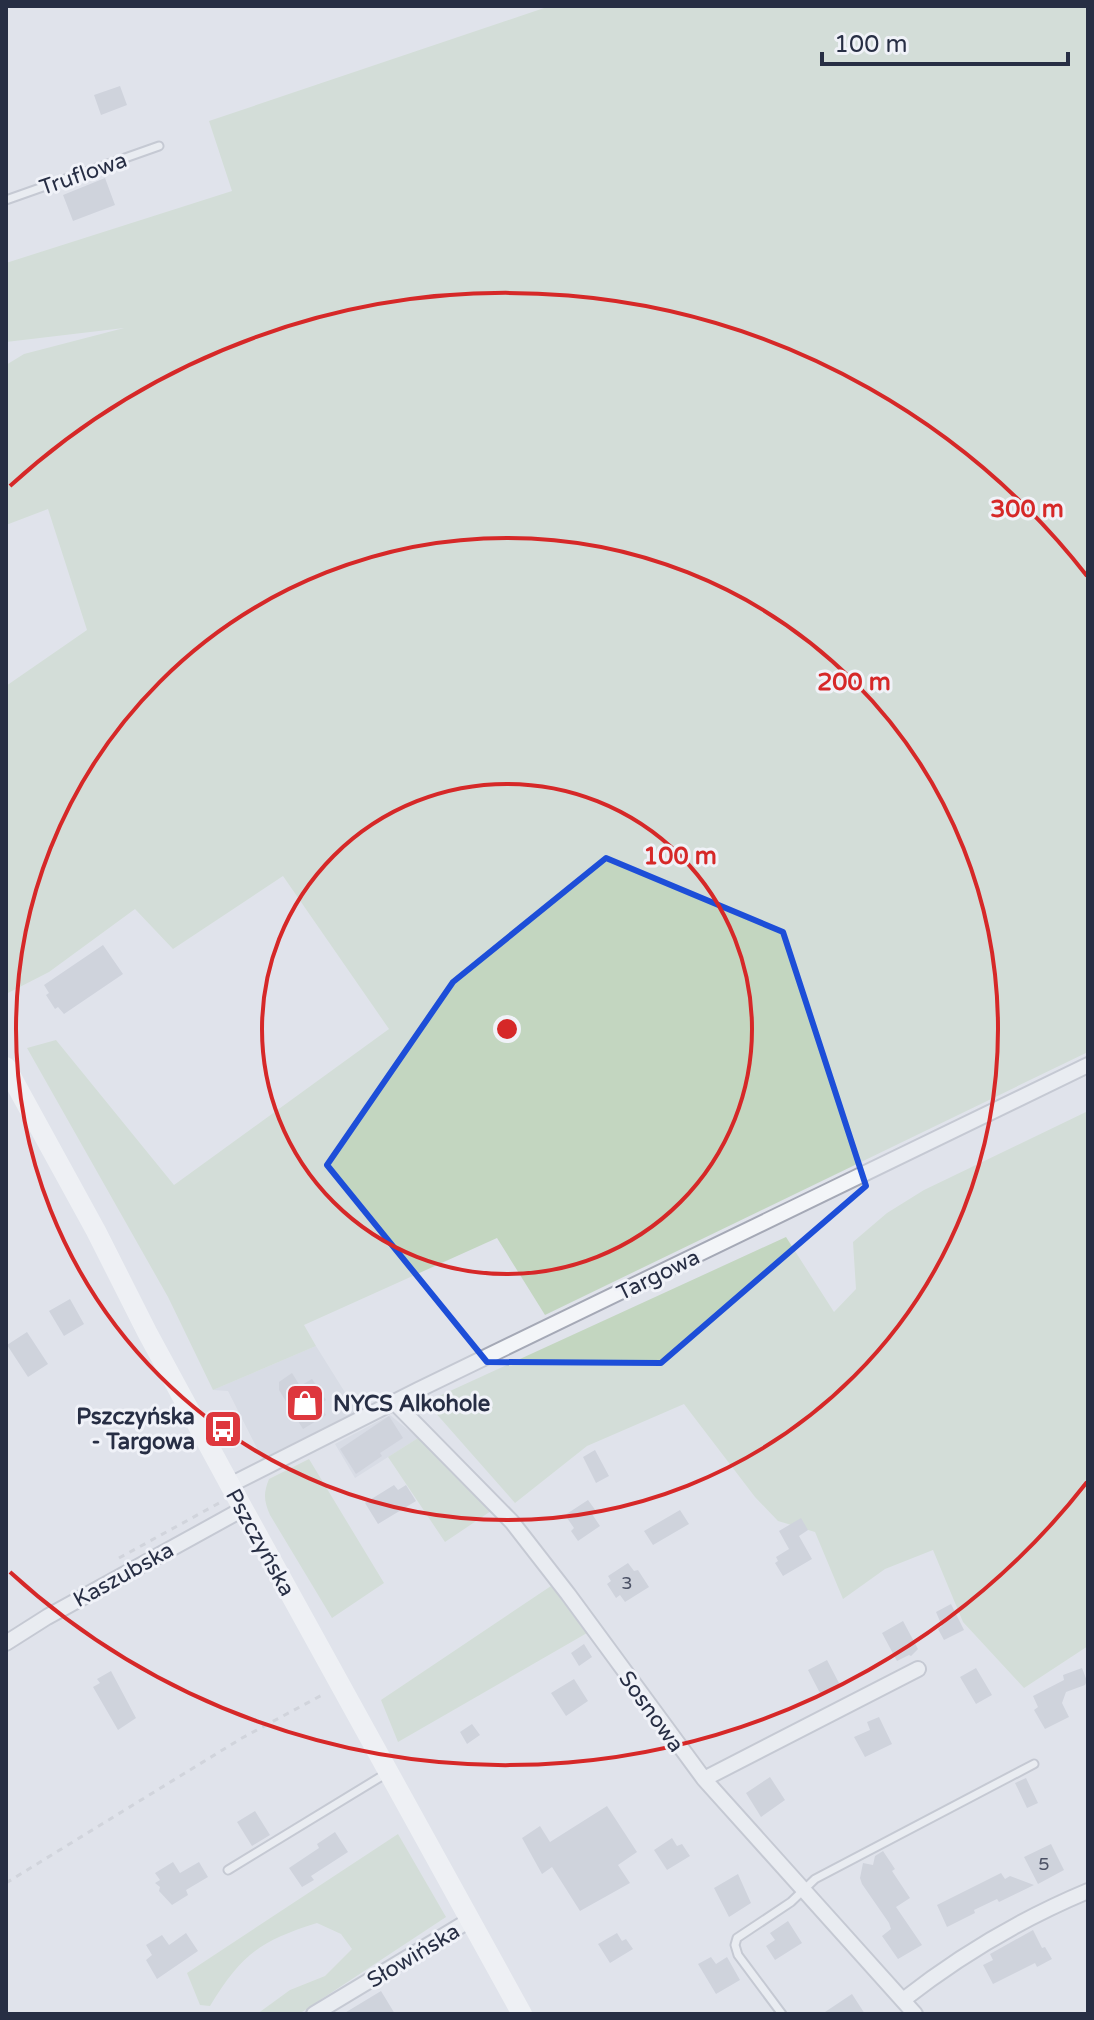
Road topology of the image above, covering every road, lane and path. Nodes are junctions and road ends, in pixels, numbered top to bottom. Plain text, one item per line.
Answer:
1 (159, 146) dead end
2 (6, 200) edge
3 (1088, 1065) edge
4 (6, 1067) edge
5 (395, 1403) junction
6 (230, 1485) junction
7 (243, 1509) junction
8 (6, 1643) edge
9 (918, 1669) dead end
10 (341, 1684) junction
11 (1034, 1764) dead end
12 (389, 1772) junction
13 (704, 1779) junction
14 (228, 1870) dead end
15 (6, 1883) edge
16 (802, 1890) junction
17 (1088, 1891) edge
18 (470, 1920) junction
19 (903, 2000) junction
20 (314, 2014) edge
21 (522, 2014) edge
22 (782, 2014) edge
23 (915, 2014) edge

1 - 2 lane, Truflowa
3 - 5 street, Targowa
4 - 6 main road, Pszczyńska
5 - 6 street, Targowa
5 - 13 street, Sosnowa
6 - 7 main road, Pszczyńska
7 - 8 street, Kaszubska
7 - 10 main road, Pszczyńska
9 - 13 street
10 - 12 main road, Pszczyńska
10 - 15 path
11 - 16 lane
12 - 14 lane
12 - 18 main road, Pszczyńska
13 - 16 street, Sosnowa
16 - 19 street, Sosnowa
16 - 22 lane
17 - 19 street
18 - 20 street, Słowińska
18 - 21 main road, Pszczyńska
19 - 23 street, Sosnowa

